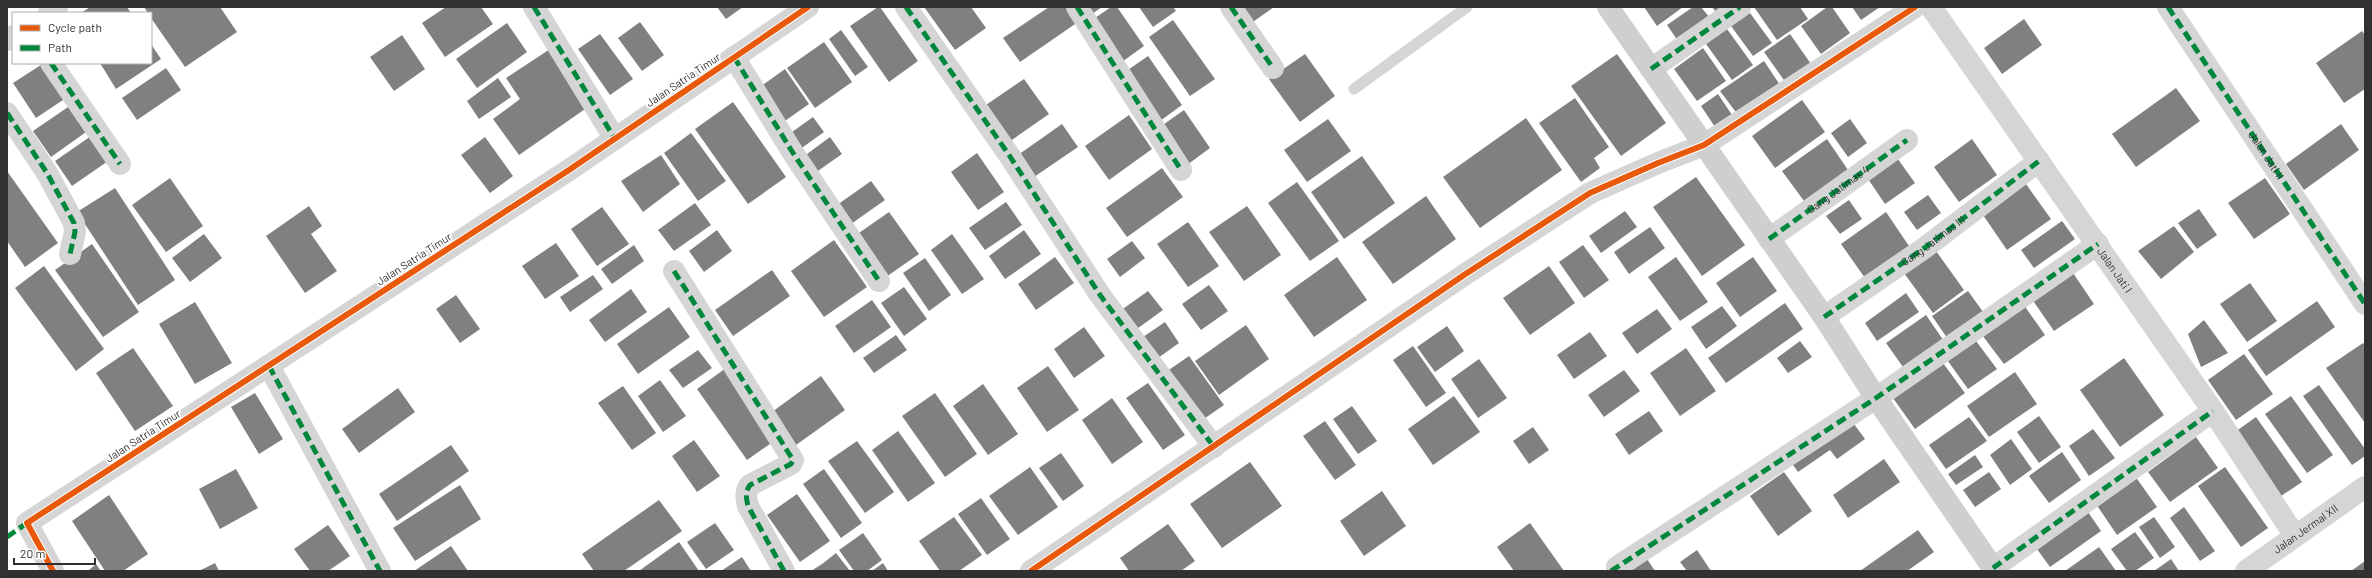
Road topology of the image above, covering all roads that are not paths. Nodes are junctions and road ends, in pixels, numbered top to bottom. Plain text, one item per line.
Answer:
1 (534, 7) edge
2 (808, 7) edge
3 (906, 7) edge
4 (1077, 7) edge
5 (1231, 7) edge
6 (1467, 7) edge
7 (1608, 7) edge
8 (1740, 7) edge
9 (1915, 7) edge
10 (1931, 7) edge
11 (2168, 7) edge
12 (734, 57) junction
13 (52, 64) edge
14 (1273, 68) dead end
15 (1650, 69) junction
16 (1354, 89) dead end
17 (7, 113) edge
18 (615, 139) junction
19 (1907, 140) dead end
20 (1704, 146) junction
21 (2039, 161) junction
22 (120, 164) dead end
23 (1181, 170) dead end
24 (1769, 239) junction
25 (2098, 244) junction
26 (70, 254) dead end
27 (674, 270) dead end
28 (879, 281) dead end
29 (2365, 304) edge
30 (1824, 317) junction
31 (269, 366) junction
32 (1876, 398) junction
33 (2213, 411) junction
34 (1214, 447) junction
35 (2365, 487) edge
36 (2295, 536) junction
37 (1617, 567) dead end
38 (1994, 569) edge
39 (53, 571) edge
40 (380, 571) edge
41 (784, 571) edge
42 (1031, 571) edge
43 (2246, 571) edge

1 - 18 street
2 - 12 street, Jalan Satria Timur
3 - 34 street
4 - 23 street
5 - 14 street
6 - 16 lane
7 - 15 street
8 - 15 street
9 - 20 street
10 - 21 street, Jalan Jati I
11 - 29 street, Jalan Jati II
12 - 18 street, Jalan Satria Timur
12 - 28 street
13 - 22 street
15 - 20 street
17 - 26 street
18 - 31 street, Jalan Satria Timur
19 - 24 street, Gang Jatimas 4
20 - 24 street
20 - 34 street
21 - 25 street, Jalan Jati I
21 - 30 street, Gang Jatimas III
24 - 30 street
25 - 32 street
25 - 33 street, Jalan Jati I
27 - 41 street
30 - 32 street
31 - 39 street, Jalan Satria Timur
31 - 40 street
32 - 37 street
32 - 38 street
33 - 36 street, Jalan Jati I
33 - 38 street
34 - 42 street
35 - 36 street, Jalan Jermal XII
36 - 43 street, Jalan Jermal XII

